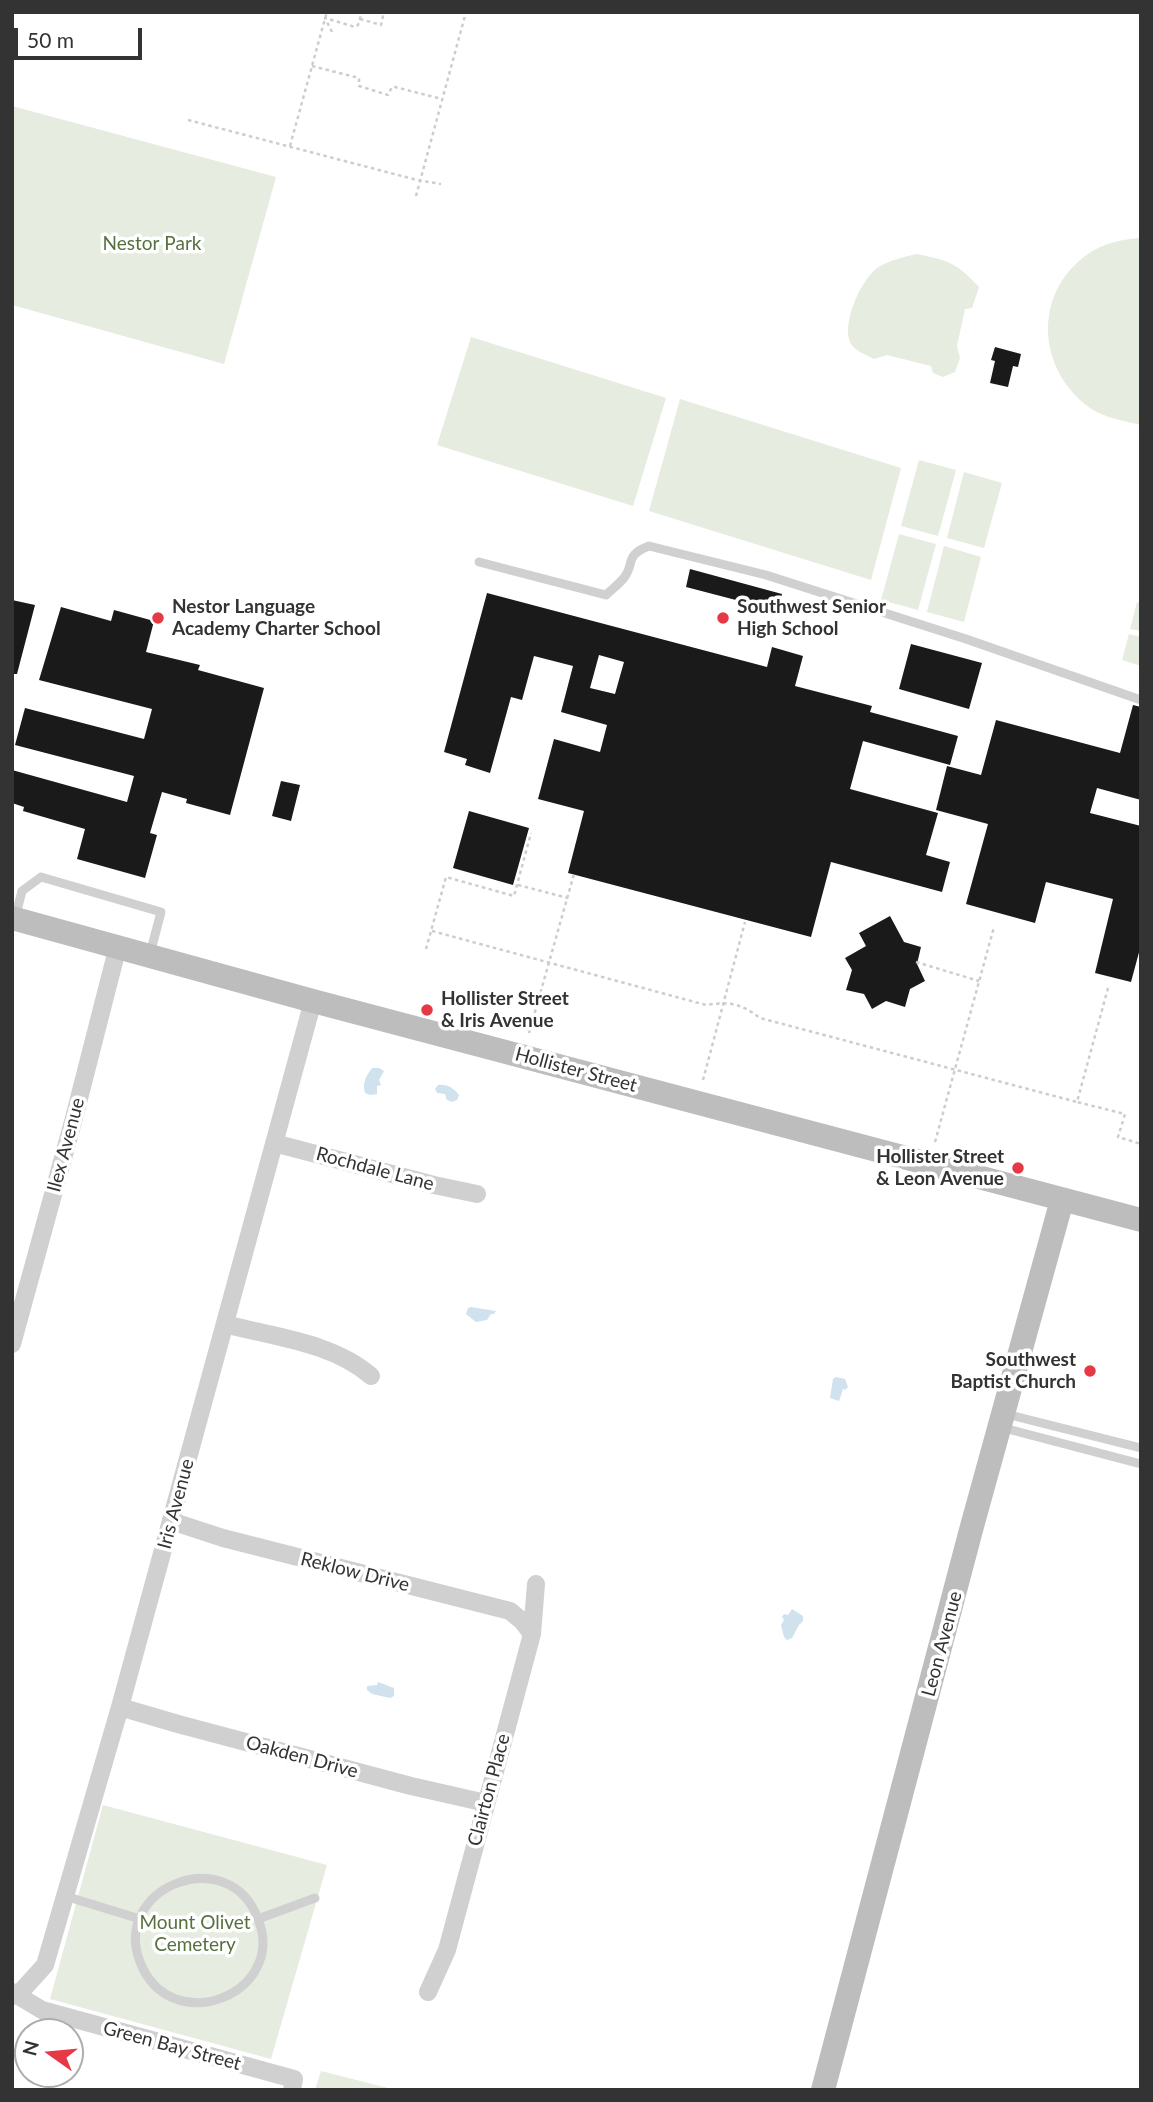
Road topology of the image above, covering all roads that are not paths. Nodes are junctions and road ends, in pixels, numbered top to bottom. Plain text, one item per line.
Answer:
1 (478, 562) dead end
2 (1141, 700) edge
3 (14, 919) edge
4 (118, 946) junction
5 (150, 956) junction
6 (313, 1002) junction
7 (274, 1143) junction
8 (477, 1194) dead end
9 (1062, 1200) junction
10 (1141, 1220) edge
11 (225, 1324) junction
12 (12, 1344) edge
13 (371, 1376) dead end
14 (1002, 1420) junction
15 (1141, 1448) edge
16 (1141, 1464) edge
17 (171, 1521) junction
18 (536, 1584) dead end
19 (532, 1634) junction
20 (120, 1707) junction
21 (486, 1803) junction
22 (65, 1896) junction
23 (315, 1898) dead end
24 (140, 1919) junction
25 (258, 1919) junction
26 (428, 1992) dead end
27 (15, 1994) edge
28 (293, 2085) edge
29 (823, 2090) edge

1 - 2 lane
3 - 4 main road, Hollister Street
3 - 5 lane
4 - 5 main road, Hollister Street
4 - 12 street, Ilex Avenue
5 - 6 main road, Hollister Street
6 - 7 street, Iris Avenue
6 - 9 main road, Hollister Street
7 - 8 street, Rochdale Lane
7 - 11 street, Iris Avenue
9 - 10 main road, Hollister Street
9 - 14 main road, Leon Avenue
11 - 13 street
11 - 17 street, Iris Avenue
14 - 15 lane
14 - 16 lane
14 - 29 main road, Leon Avenue
17 - 19 street, Reklow Drive
17 - 20 street, Iris Avenue
18 - 19 street, Clairton Place
19 - 21 street, Clairton Place
20 - 21 street, Oakden Drive
20 - 22 street, Iris Avenue
21 - 26 street, Clairton Place
22 - 24 lane
22 - 27 street, Iris Avenue
23 - 25 lane
24 - 25 lane
24 - 25 lane
27 - 28 street, Green Bay Street

